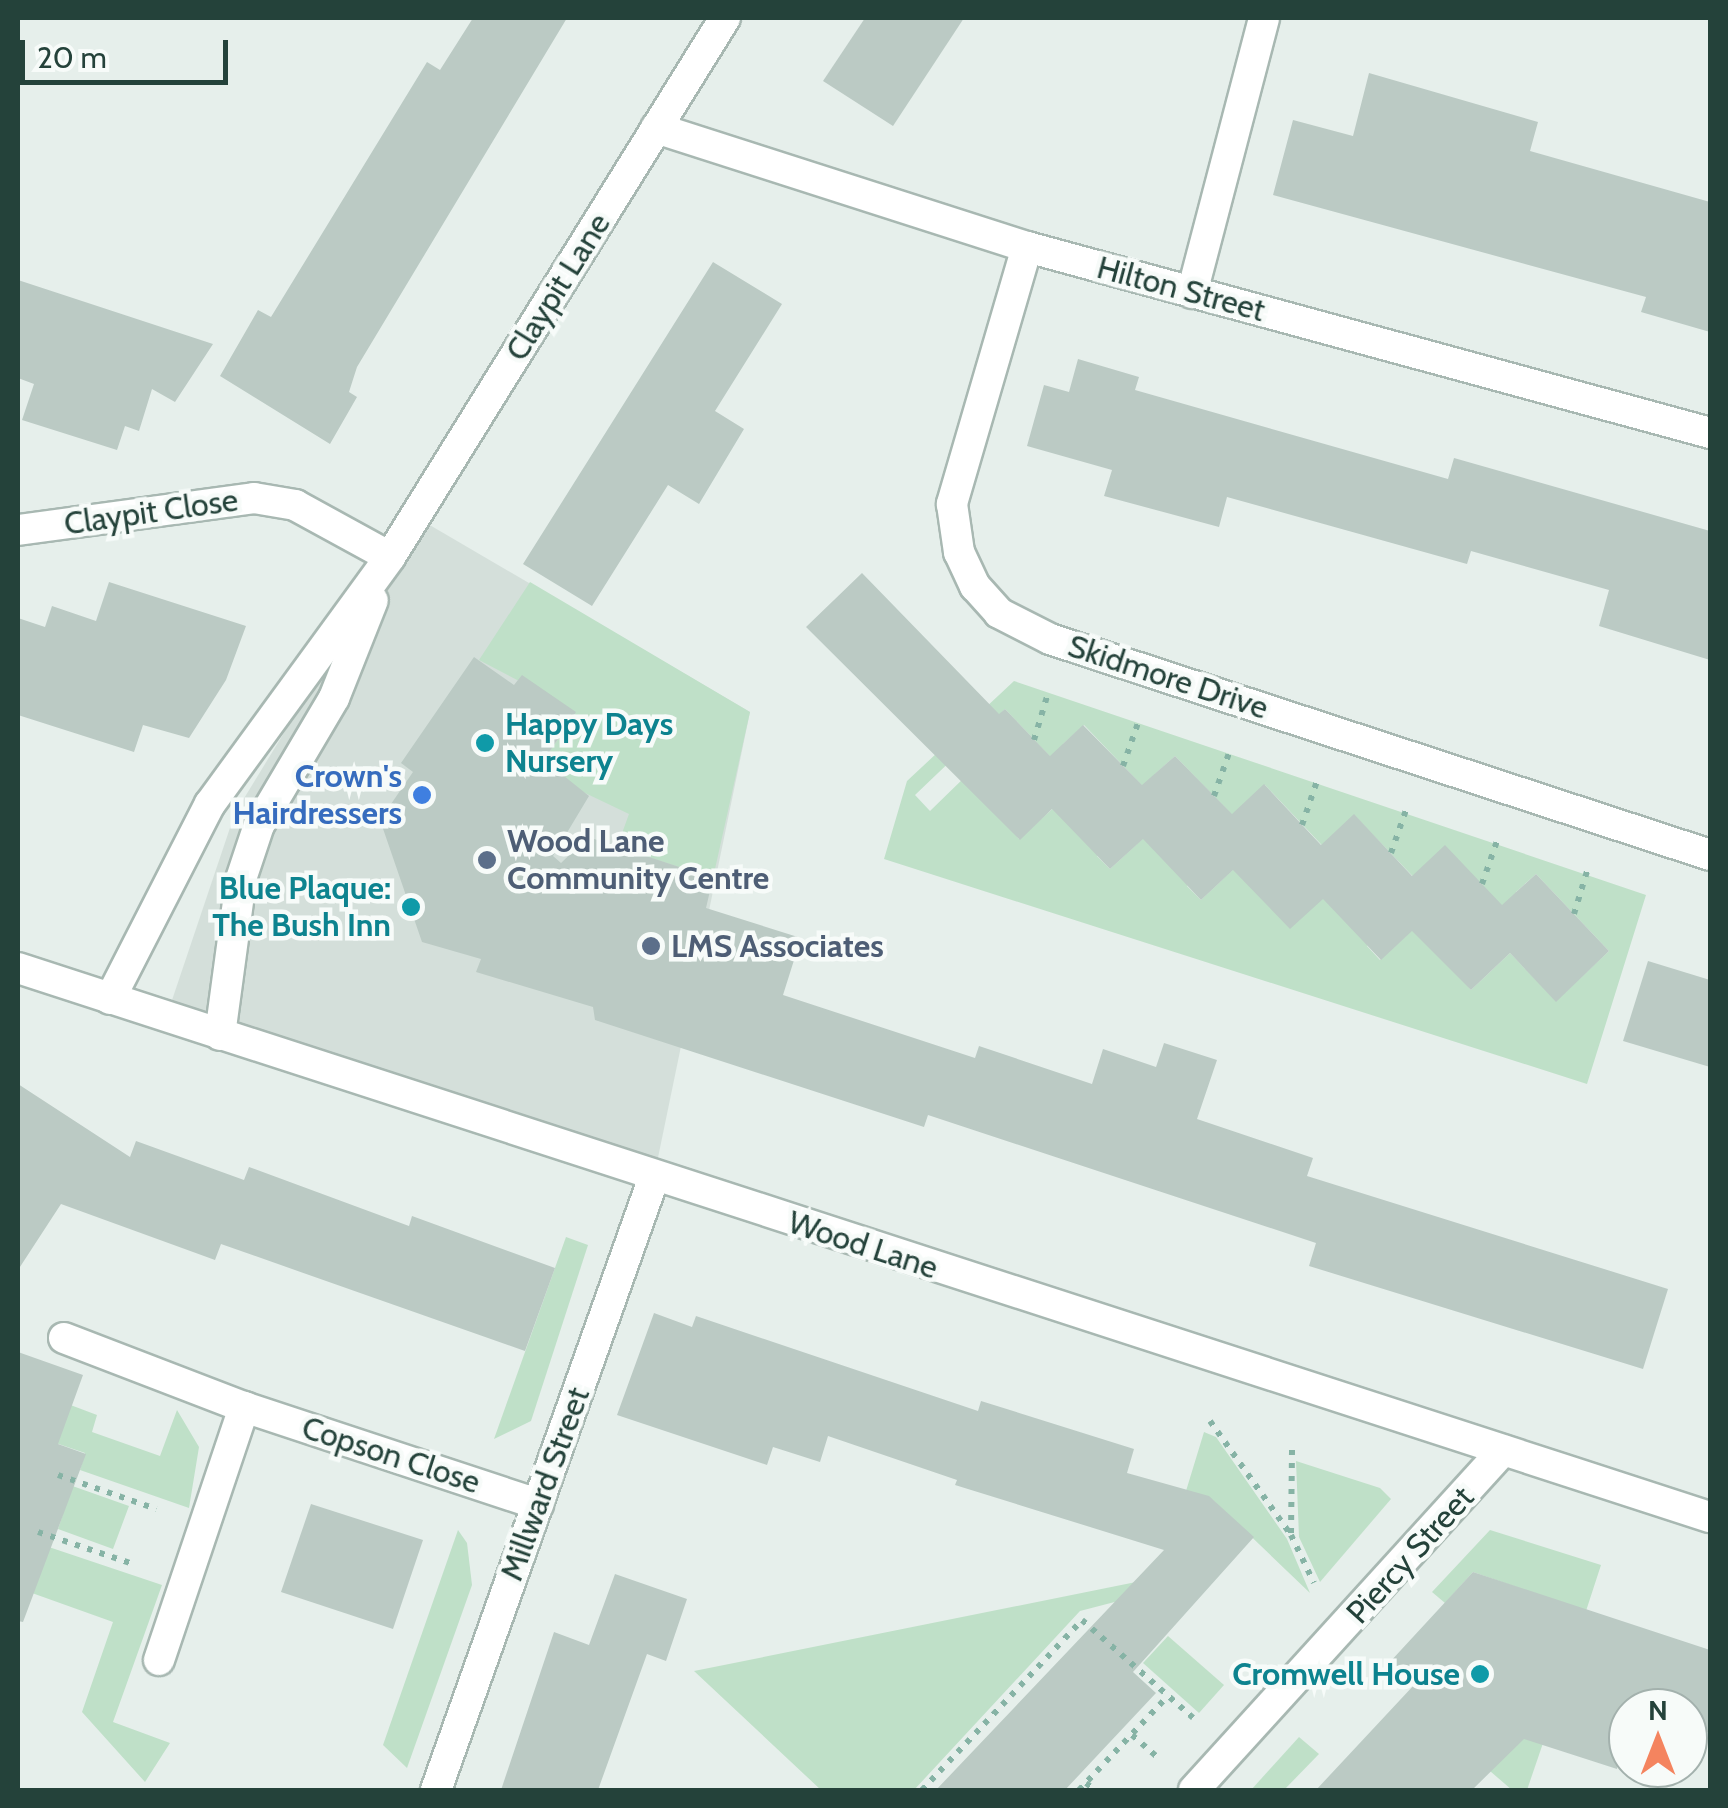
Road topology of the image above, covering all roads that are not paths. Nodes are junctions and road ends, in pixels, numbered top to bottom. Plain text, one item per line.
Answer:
1 (725, 18) edge
2 (1264, 18) edge
3 (656, 128) junction
4 (1027, 247) junction
5 (1192, 293) junction
6 (1710, 433) edge
7 (18, 530) edge
8 (390, 557) junction
9 (1710, 856) edge
10 (18, 968) edge
11 (110, 999) junction
12 (220, 1035) junction
13 (654, 1178) junction
14 (64, 1338) dead end
15 (244, 1407) junction
16 (1502, 1450) junction
17 (538, 1504) junction
18 (1710, 1517) edge
19 (159, 1660) dead end
20 (436, 1790) edge
21 (1194, 1790) edge

1 - 3 street, Claypit Lane
2 - 5 street
3 - 4 street, Hilton Street
3 - 8 street, Claypit Lane
4 - 5 street, Hilton Street
4 - 9 street, Skidmore Drive
5 - 6 street, Hilton Street
7 - 8 street, Claypit Close
8 - 11 street, Claypit Lane
8 - 12 street, Claypit Lane
10 - 11 street, Wood Lane
11 - 12 street, Wood Lane
12 - 13 street, Wood Lane
13 - 16 street, Wood Lane
13 - 17 street, Millward Street
14 - 15 street, Copson Close
15 - 17 street, Copson Close
15 - 19 street
16 - 18 street, Wood Lane
16 - 21 street, Piercy Street
17 - 20 street, Millward Street

